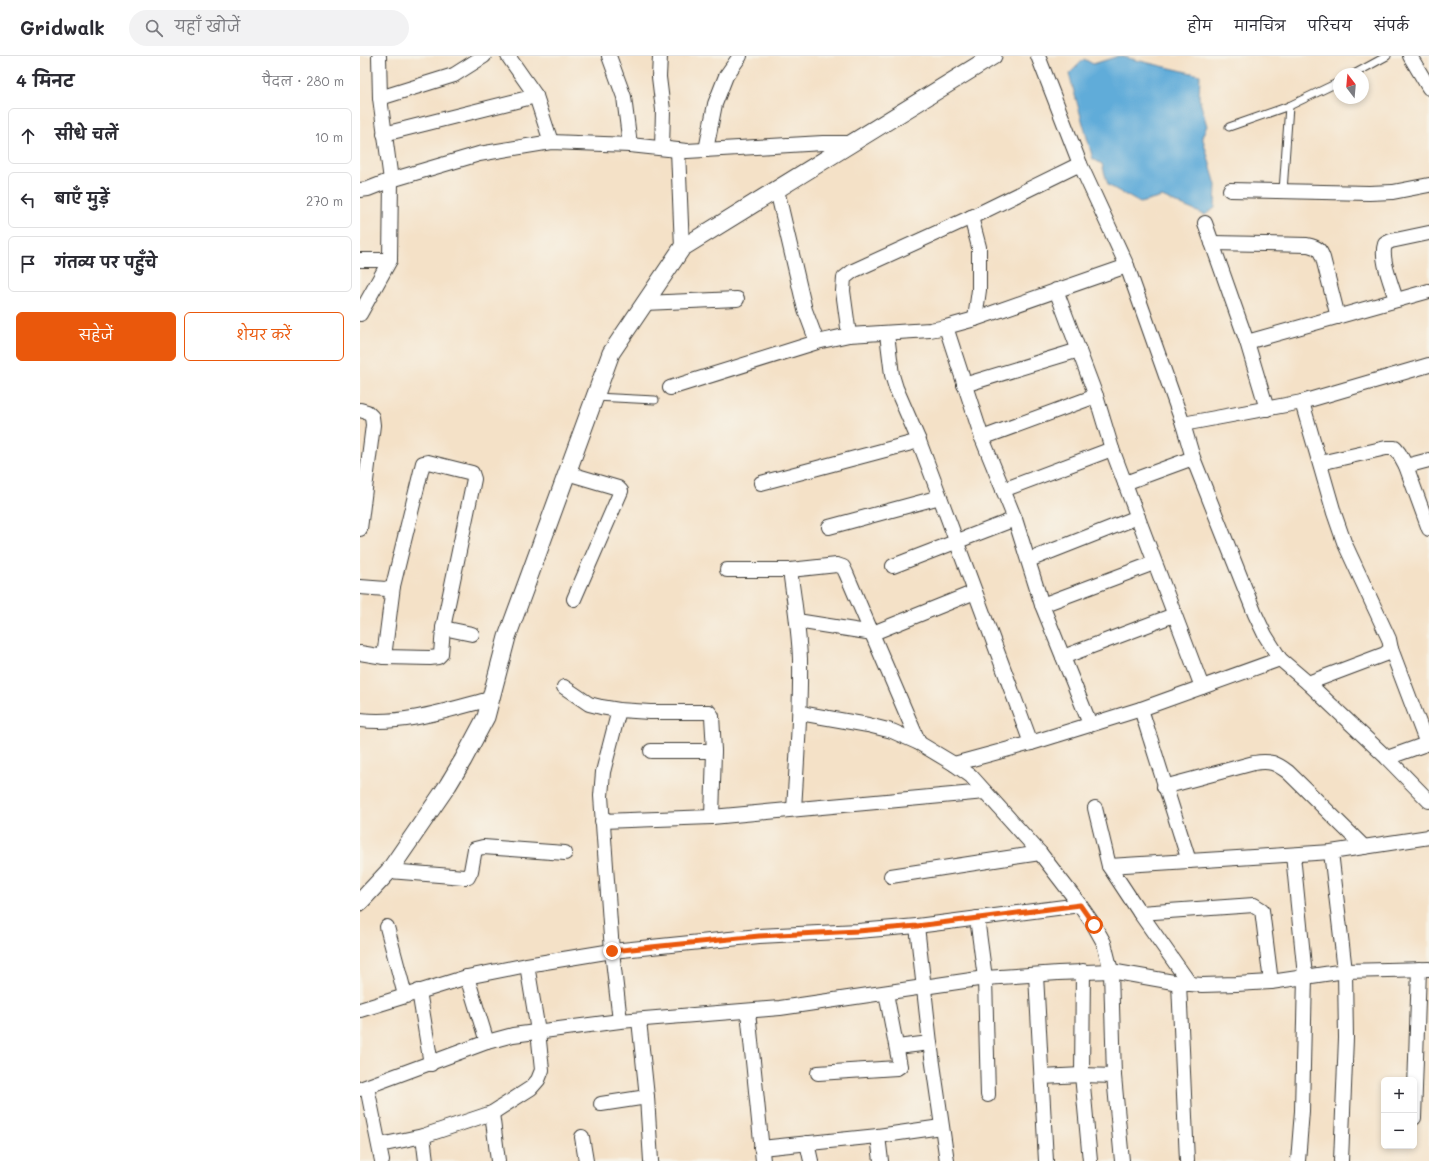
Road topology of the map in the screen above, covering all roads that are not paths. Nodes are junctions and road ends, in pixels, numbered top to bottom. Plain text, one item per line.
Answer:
1 (379, 56) edge
2 (484, 56) edge
3 (508, 56) edge
4 (610, 56) edge
5 (660, 56) edge
6 (740, 56) edge
7 (993, 56) edge
8 (1038, 56) edge
9 (1387, 56) edge
10 (1410, 56) edge
11 (1365, 68) edge
12 (1333, 85) edge
13 (1429, 88) edge
14 (536, 96) junction
15 (380, 98) junction
16 (1289, 106) junction
17 (1229, 127) dead end
18 (384, 134) junction
19 (551, 142) junction
20 (852, 144) junction
21 (630, 145) junction
22 (662, 148) junction
23 (678, 150) junction
24 (706, 150) junction
25 (1080, 164) junction
26 (391, 180) junction
27 (1429, 185) edge
28 (360, 190) edge
29 (777, 190) junction
30 (1230, 190) dead end
31 (1283, 191) junction
32 (974, 215) junction
33 (1205, 223) dead end
34 (1429, 233) edge
35 (1212, 243) junction
36 (682, 248) junction
37 (360, 260) edge
38 (390, 260) junction
39 (1127, 266) junction
40 (1056, 290) junction
41 (1429, 291) edge
42 (737, 299) dead end
43 (1396, 300) junction
44 (644, 303) junction
45 (360, 314) edge
46 (1338, 317) junction
47 (975, 319) junction
48 (946, 327) junction
49 (887, 334) junction
50 (849, 335) junction
51 (817, 342) junction
52 (1247, 342) junction
53 (1079, 350) junction
54 (1429, 365) edge
55 (964, 385) junction
56 (670, 388) dead end
57 (1096, 396) junction
58 (595, 397) junction
59 (655, 400) dead end
60 (1302, 402) junction
61 (1267, 409) junction
62 (360, 410) edge
63 (1183, 424) junction
64 (982, 438) junction
65 (919, 441) junction
66 (1112, 449) junction
67 (1193, 458) junction
68 (1429, 460) edge
69 (1320, 463) junction
70 (1406, 466) junction
71 (567, 473) junction
72 (761, 483) dead end
73 (1125, 483) junction
74 (1003, 490) junction
75 (940, 497) junction
76 (1138, 517) junction
77 (1014, 519) junction
78 (829, 526) dead end
79 (360, 529) edge
80 (1429, 529) edge
81 (957, 541) junction
82 (1029, 560) junction
83 (1154, 563) junction
84 (893, 566) dead end
85 (727, 570) dead end
86 (790, 570) junction
87 (393, 586) junction
88 (360, 587) edge
89 (975, 592) junction
90 (574, 599) dead end
91 (1042, 605) junction
92 (1174, 615) junction
93 (797, 621) junction
94 (443, 628) junction
95 (873, 633) junction
96 (472, 634) dead end
97 (1391, 649) junction
98 (360, 653) edge
99 (384, 657) junction
100 (1063, 657) junction
101 (1280, 659) junction
102 (1308, 683) junction
103 (564, 686) dead end
104 (1202, 688) junction
105 (490, 699) junction
106 (1141, 709) junction
107 (619, 710) junction
108 (800, 714) junction
109 (360, 720) edge
110 (1090, 724) junction
111 (919, 743) junction
112 (1031, 743) junction
113 (1428, 743) edge
114 (651, 751) dead end
115 (714, 751) junction
116 (1387, 758) junction
117 (954, 764) junction
118 (1164, 788) junction
119 (985, 792) junction
120 (1429, 801) edge
121 (1095, 808) dead end
122 (794, 809) junction
123 (712, 817) junction
124 (602, 821) junction
125 (1429, 837) edge
126 (1364, 847) junction
127 (1331, 852) junction
128 (565, 853) dead end
129 (1040, 853) junction
130 (1293, 855) junction
131 (1189, 861) junction
132 (1109, 866) junction
133 (389, 871) junction
134 (891, 876) dead end
135 (360, 902) edge
136 (1080, 905) junction
137 (1140, 913) junction
138 (976, 918) junction
139 (917, 926) junction
140 (387, 928) dead end
141 (612, 951) junction
142 (528, 965) junction
143 (1424, 969) edge
144 (1083, 971) junction
145 (1111, 971) junction
146 (1345, 971) junction
147 (1036, 975) junction
148 (1305, 976) junction
149 (467, 977) junction
150 (986, 978) junction
151 (1271, 982) junction
152 (1184, 984) junction
153 (925, 986) junction
154 (419, 991) junction
155 (886, 993) junction
156 (405, 995) junction
157 (360, 1010) edge
158 (748, 1011) junction
159 (639, 1020) junction
160 (620, 1021) junction
161 (538, 1031) junction
162 (487, 1042) junction
163 (930, 1043) junction
164 (897, 1047) junction
165 (431, 1064) junction
166 (818, 1073) dead end
167 (1082, 1076) junction
168 (1114, 1076) junction
169 (1042, 1077) junction
170 (364, 1088) edge
171 (988, 1095) dead end
172 (647, 1097) junction
173 (601, 1104) dead end
174 (492, 1113) junction
175 (1414, 1113) edge
176 (942, 1127) junction
177 (423, 1136) junction
178 (878, 1136) junction
179 (582, 1137) dead end
180 (808, 1143) junction
181 (380, 1145) junction
182 (762, 1154) edge
183 (382, 1161) edge
184 (426, 1161) edge
185 (498, 1161) edge
186 (586, 1161) edge
187 (651, 1161) edge
188 (811, 1161) edge
189 (882, 1161) edge
190 (947, 1161) edge
191 (1046, 1161) edge
192 (1090, 1161) edge
193 (1122, 1161) edge
194 (1187, 1161) edge
195 (1298, 1161) edge
196 (1341, 1161) edge

1 - 15 street
2 - 15 street
3 - 14 street
4 - 21 street
5 - 22 street
6 - 24 street
7 - 20 street
8 - 25 street
9 - 11 lane
10 - 13 street
12 - 16 lane
14 - 18 street
14 - 19 street
15 - 18 street
16 - 17 lane
16 - 31 lane
18 - 26 street
19 - 21 street
19 - 26 street
20 - 24 street
20 - 29 street
21 - 22 street
22 - 23 street
23 - 24 street
23 - 36 street
25 - 32 street
25 - 39 street
26 - 28 street
26 - 38 street
27 - 31 street
29 - 36 street
29 - 51 street
30 - 31 street
32 - 47 street
32 - 50 street
33 - 35 street
34 - 43 street
35 - 46 street
35 - 52 street
36 - 44 street
37 - 38 street
38 - 45 street
39 - 40 street
39 - 63 street
40 - 47 street
40 - 53 street
41 - 43 street
42 - 44 street
43 - 46 street
44 - 58 street
46 - 52 street
47 - 48 street
48 - 49 street
48 - 55 street
49 - 50 street
49 - 65 street
50 - 51 street
51 - 56 street
52 - 61 street
53 - 55 street
53 - 57 street
54 - 60 street
55 - 64 street
57 - 64 street
57 - 66 street
58 - 59 lane
58 - 71 street
60 - 61 street
60 - 69 street
61 - 63 street
62 - 79 street
63 - 67 street
64 - 74 street
65 - 72 street
65 - 75 street
66 - 73 street
66 - 74 street
67 - 73 street
67 - 101 street
68 - 70 street
69 - 70 street
69 - 97 street
70 - 80 street
71 - 90 street
71 - 105 street
73 - 76 street
74 - 77 street
75 - 78 street
75 - 81 street
76 - 82 street
76 - 83 street
77 - 81 street
77 - 82 street
81 - 84 street
81 - 89 street
82 - 91 street
83 - 91 street
83 - 92 street
85 - 86 street
86 - 93 street
86 - 95 street
87 - 88 street
87 - 94 street
87 - 99 street
89 - 95 street
89 - 112 street
91 - 100 street
92 - 100 street
92 - 104 street
93 - 95 street
93 - 108 street
94 - 96 street
94 - 99 street
95 - 111 street
97 - 102 street
97 - 113 street
98 - 99 street
100 - 110 street
101 - 102 street
101 - 104 street
102 - 116 street
103 - 107 street
104 - 106 street
105 - 109 street
105 - 133 street
106 - 110 street
106 - 118 street
107 - 115 street
107 - 124 street
108 - 111 street
108 - 122 street
110 - 112 street
111 - 117 street
112 - 117 street
113 - 116 street
114 - 115 street
115 - 123 street
116 - 120 street
117 - 119 street
118 - 126 street
118 - 131 street
119 - 122 street
119 - 129 street
121 - 132 street
122 - 123 street
123 - 124 street
124 - 141 street
125 - 126 street
126 - 127 street
127 - 130 street
127 - 146 street
128 - 133 street
129 - 134 street
129 - 136 street
130 - 131 street
130 - 148 street
131 - 132 street
132 - 137 street
133 - 135 street
136 - 138 street
136 - 145 street
137 - 151 street
137 - 152 street
138 - 139 street
138 - 150 street
139 - 141 street
139 - 153 street
140 - 156 street
141 - 142 street
141 - 160 street
142 - 149 street
142 - 161 street
143 - 146 street
143 - 175 street
144 - 145 street
144 - 147 street
144 - 167 street
145 - 152 street
145 - 168 street
146 - 148 street
146 - 196 street
147 - 150 street
147 - 169 street
148 - 151 street
148 - 195 street
149 - 154 street
149 - 162 street
150 - 153 street
150 - 171 street
151 - 152 street
152 - 194 street
153 - 155 street
153 - 163 street
154 - 156 street
154 - 165 street
155 - 158 street
155 - 164 street
156 - 157 street
158 - 159 street
158 - 182 street
159 - 160 street
159 - 172 street
160 - 161 street
161 - 162 street
161 - 174 street
162 - 165 street
163 - 164 street
163 - 176 street
164 - 166 street
165 - 170 street
167 - 168 street
167 - 169 street
167 - 192 street
168 - 193 street
169 - 191 street
170 - 181 street
172 - 173 street
172 - 187 street
174 - 177 street
174 - 185 street
176 - 178 street
176 - 190 street
177 - 181 street
177 - 184 street
178 - 180 street
178 - 189 street
179 - 186 street
180 - 182 street
180 - 188 street
181 - 183 street

